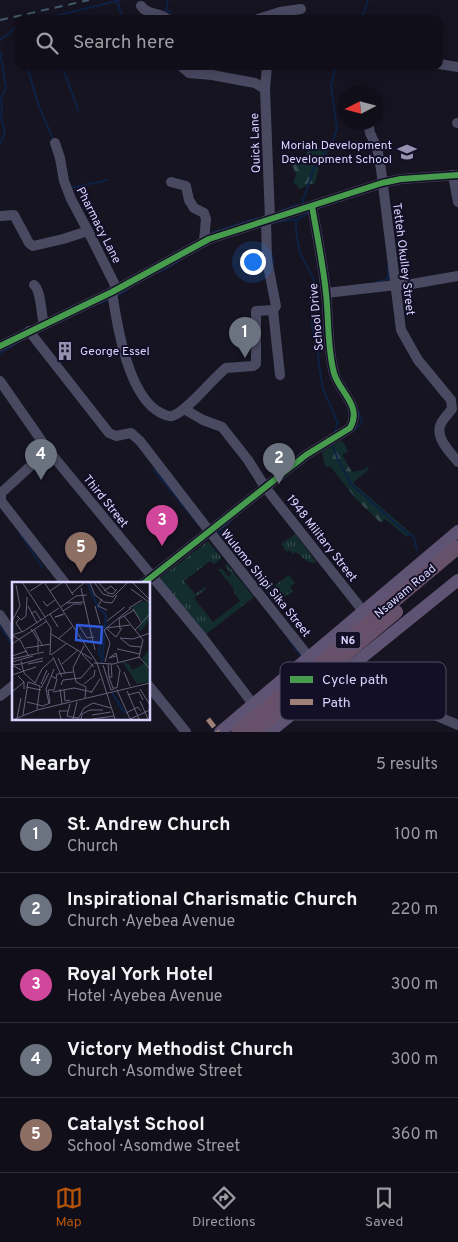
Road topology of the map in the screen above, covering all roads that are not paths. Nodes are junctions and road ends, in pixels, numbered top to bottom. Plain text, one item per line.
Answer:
1 (141, 6) dead end
2 (301, 8) dead end
3 (160, 15) edge
4 (271, 15) edge
5 (443, 64) edge
6 (458, 66) edge
7 (186, 70) edge
8 (266, 70) edge
9 (265, 89) junction
10 (369, 130) edge
11 (54, 143) dead end
12 (456, 175) edge
13 (171, 182) dead end
14 (382, 182) junction
15 (458, 202) edge
16 (312, 206) junction
17 (1, 216) edge
18 (268, 220) junction
19 (88, 231) junction
20 (204, 241) junction
21 (458, 276) edge
22 (34, 285) dead end
23 (396, 285) junction
24 (115, 291) junction
25 (326, 293) junction
26 (273, 310) junction
27 (44, 324) junction
28 (29, 331) junction
29 (0, 346) edge
30 (280, 375) dead end
31 (0, 381) edge
32 (184, 409) junction
33 (48, 450) junction
34 (458, 462) edge
35 (265, 487) junction
36 (458, 531) edge
37 (210, 532) junction
38 (458, 547) edge
39 (458, 559) edge
40 (148, 580) edge
41 (458, 580) edge
42 (64, 582) edge
43 (150, 582) edge
44 (363, 610) junction
45 (0, 616) edge
46 (12, 633) edge
47 (309, 657) junction
48 (303, 662) edge
49 (321, 662) edge
50 (336, 662) edge
51 (354, 662) edge
52 (280, 681) edge
53 (12, 687) edge
54 (150, 687) edge
55 (0, 696) edge
56 (280, 697) edge
57 (253, 704) junction
58 (280, 709) edge
59 (284, 720) edge
60 (439, 720) edge
61 (454, 727) edge
62 (186, 732) edge
63 (220, 732) edge
64 (238, 732) edge
65 (253, 732) edge
66 (270, 732) edge

1 - 3 street
2 - 4 street
5 - 6 street
7 - 9 street
8 - 9 street, Quick Lane
9 - 18 street, Quick Lane
10 - 14 street, Tetteh Okulley Street
11 - 19 street, Pharmacy Lane
12 - 14 street
12 - 15 street
13 - 20 street
14 - 16 street
14 - 23 street, Tetteh Okulley Street
16 - 18 street
16 - 25 street, School Drive
17 - 19 street
18 - 20 street
18 - 26 street, Quick Lane
19 - 24 street, Pharmacy Lane
20 - 24 street
21 - 23 street
22 - 27 street
23 - 25 street
23 - 34 street, Tetteh Okulley Street
24 - 27 street
24 - 32 street
25 - 35 street, School Drive
26 - 30 street, Quick Lane
26 - 32 street
27 - 28 street
28 - 29 street
28 - 37 street, Wulomo Shipi Sika Street
31 - 33 street, Third Street
32 - 35 street, 1948 Military Street
33 - 40 street, Third Street
33 - 42 street
35 - 37 street
35 - 44 street, 1948 Military Street
36 - 44 main road
37 - 40 street
37 - 47 street, Wulomo Shipi Sika Street
38 - 49 highway, Nsawam Road / N6
39 - 50 highway, Nsawam Road / N6
41 - 51 main road
43 - 57 street, Third Street
44 - 47 main road
45 - 46 street
47 - 48 main road
52 - 57 main road
53 - 55 street
54 - 62 street
56 - 64 highway, Nsawam Road / N6
57 - 63 main road
58 - 65 highway, Nsawam Road / N6
59 - 66 main road
60 - 61 street

